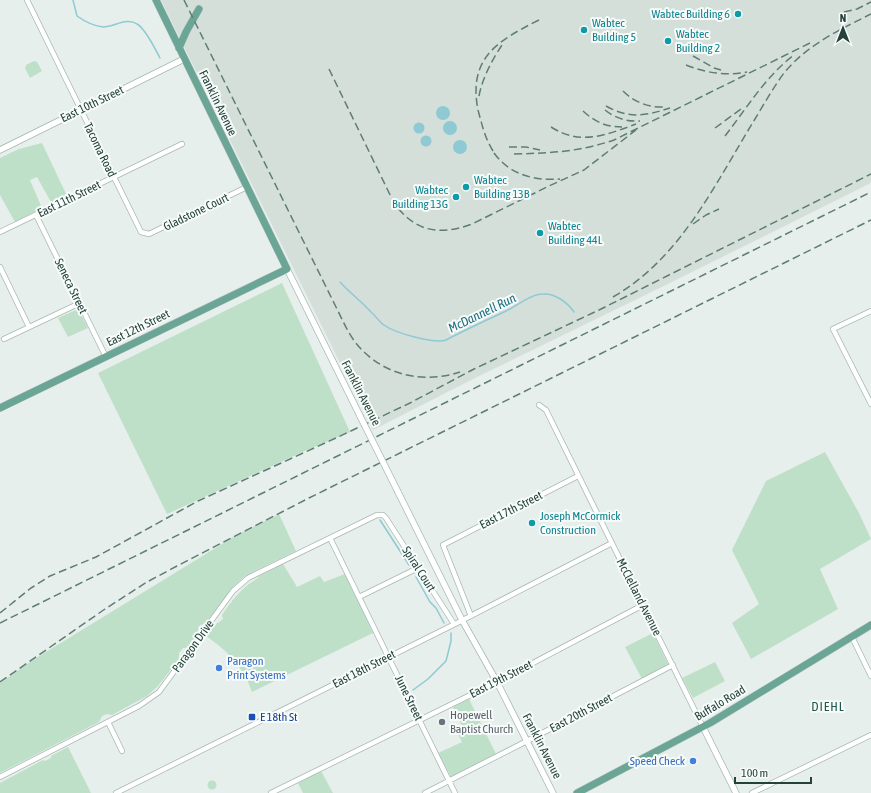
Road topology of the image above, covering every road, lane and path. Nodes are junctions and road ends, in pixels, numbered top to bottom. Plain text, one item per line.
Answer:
1 (27, 0) edge
2 (156, 0) edge
3 (199, 9) dead end
4 (179, 48) junction
5 (184, 59) junction
6 (80, 110) junction
7 (182, 144) dead end
8 (0, 150) edge
9 (113, 178) junction
10 (247, 187) junction
11 (36, 215) junction
12 (0, 232) edge
13 (144, 234) joint
14 (0, 267) edge
15 (287, 269) junction
16 (80, 303) junction
17 (871, 311) edge
18 (29, 327) junction
19 (4, 339) dead end
20 (106, 357) junction
21 (871, 404) edge
22 (539, 405) dead end
23 (0, 408) edge
24 (578, 476) junction
25 (383, 515) joint
26 (330, 538) junction
27 (612, 543) junction
28 (418, 568) junction
29 (359, 597) junction
30 (643, 605) junction
31 (471, 616) junction
32 (462, 620) junction
33 (454, 624) junction
34 (871, 625) edge
35 (852, 637) junction
36 (388, 657) junction
37 (673, 665) junction
38 (871, 676) edge
39 (497, 682) junction
40 (420, 720) junction
41 (108, 722) junction
42 (703, 727) junction
43 (871, 735) edge
44 (527, 741) junction
45 (122, 751) dead end
46 (0, 777) edge
47 (450, 781) junction
48 (116, 793) edge
49 (272, 793) edge
50 (425, 793) edge
51 (455, 793) edge
52 (553, 793) edge
53 (577, 793) edge
54 (736, 793) edge
55 (752, 793) edge

1 - 6 street, Tacoma Road
2 - 4 main road, Franklin Avenue
3 - 4 main road
4 - 5 main road, Franklin Avenue
5 - 6 street, East 10th Street
5 - 10 main road, Franklin Avenue
6 - 8 street, East 10th Street
6 - 9 street, Tacoma Road
7 - 9 street, East 11th Street
9 - 11 street, East 11th Street
9 - 13 street, Tacoma Road
10 - 13 street, Gladstone Court
10 - 15 main road, Franklin Avenue
11 - 12 street, East 11th Street
11 - 16 street, Seneca Street
14 - 18 street
15 - 20 main road, East 12th Street
15 - 32 street, Franklin Avenue, bridge
16 - 18 street
16 - 20 street, Seneca Street
17 - 21 street
18 - 19 street
20 - 23 main road, East 12th Street
22 - 24 street, McClelland Avenue
24 - 27 street, McClelland Avenue
24 - 31 street, East 17th Street
25 - 26 street, Paragon Drive
25 - 28 street, Spiral Court
26 - 29 street, June Street
26 - 41 street, Paragon Drive
27 - 30 street, McClelland Avenue
27 - 31 street, East 18th Street
28 - 29 street
28 - 33 street, Spiral Court
29 - 36 street, June Street
30 - 37 street, McClelland Avenue
30 - 39 street, East 19th Street
31 - 32 street, East 18th Street
32 - 33 street, East 18th Street
32 - 39 street, Franklin Avenue
33 - 36 street, East 18th Street
34 - 35 main road, Buffalo Road
35 - 38 street
35 - 42 main road, Buffalo Road
36 - 40 street, June Street
36 - 48 street, East 18th Street
37 - 42 street, McClelland Avenue
37 - 44 street, East 20th Street
39 - 40 street, East 19th Street
39 - 44 street, Franklin Avenue
40 - 47 street, June Street
40 - 49 street, East 19th Street
41 - 45 street
41 - 46 street, Paragon Drive
42 - 53 main road, Buffalo Road
42 - 54 street, McClelland Avenue
43 - 55 street
44 - 47 street, East 20th Street
44 - 52 street, Franklin Avenue
47 - 50 street, East 20th Street
47 - 51 street, June Street

